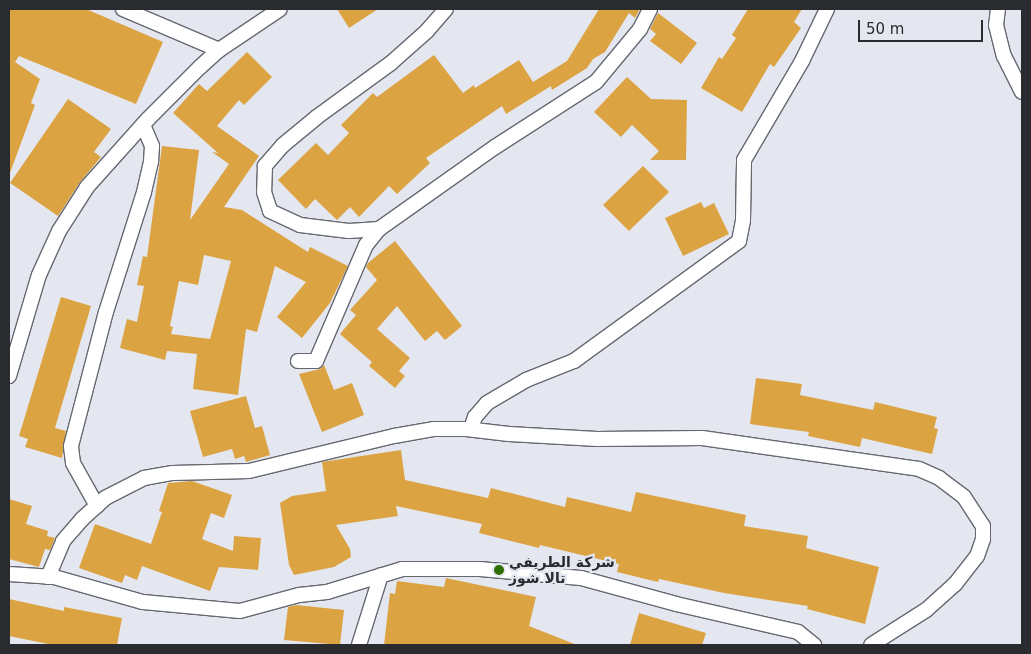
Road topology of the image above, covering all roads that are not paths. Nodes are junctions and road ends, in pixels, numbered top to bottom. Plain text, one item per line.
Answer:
1 (123, 9) edge
2 (280, 9) edge
3 (446, 9) edge
4 (650, 9) edge
5 (827, 9) edge
6 (998, 9) edge
7 (219, 50) junction
8 (1022, 92) edge
9 (143, 125) junction
10 (379, 229) junction
11 (298, 361) dead end
12 (9, 376) edge
13 (471, 429) junction
14 (97, 506) junction
15 (9, 574) edge
16 (381, 575) junction
17 (48, 577) junction
18 (359, 645) edge
19 (814, 645) edge
20 (871, 645) edge

1 - 7 street
2 - 7 street
3 - 10 street
4 - 10 street
5 - 13 street
6 - 8 street
7 - 9 street
9 - 12 street
9 - 14 street
10 - 11 street
13 - 14 street
13 - 20 street
14 - 17 street
15 - 17 street
16 - 17 street
16 - 18 street
16 - 19 street

